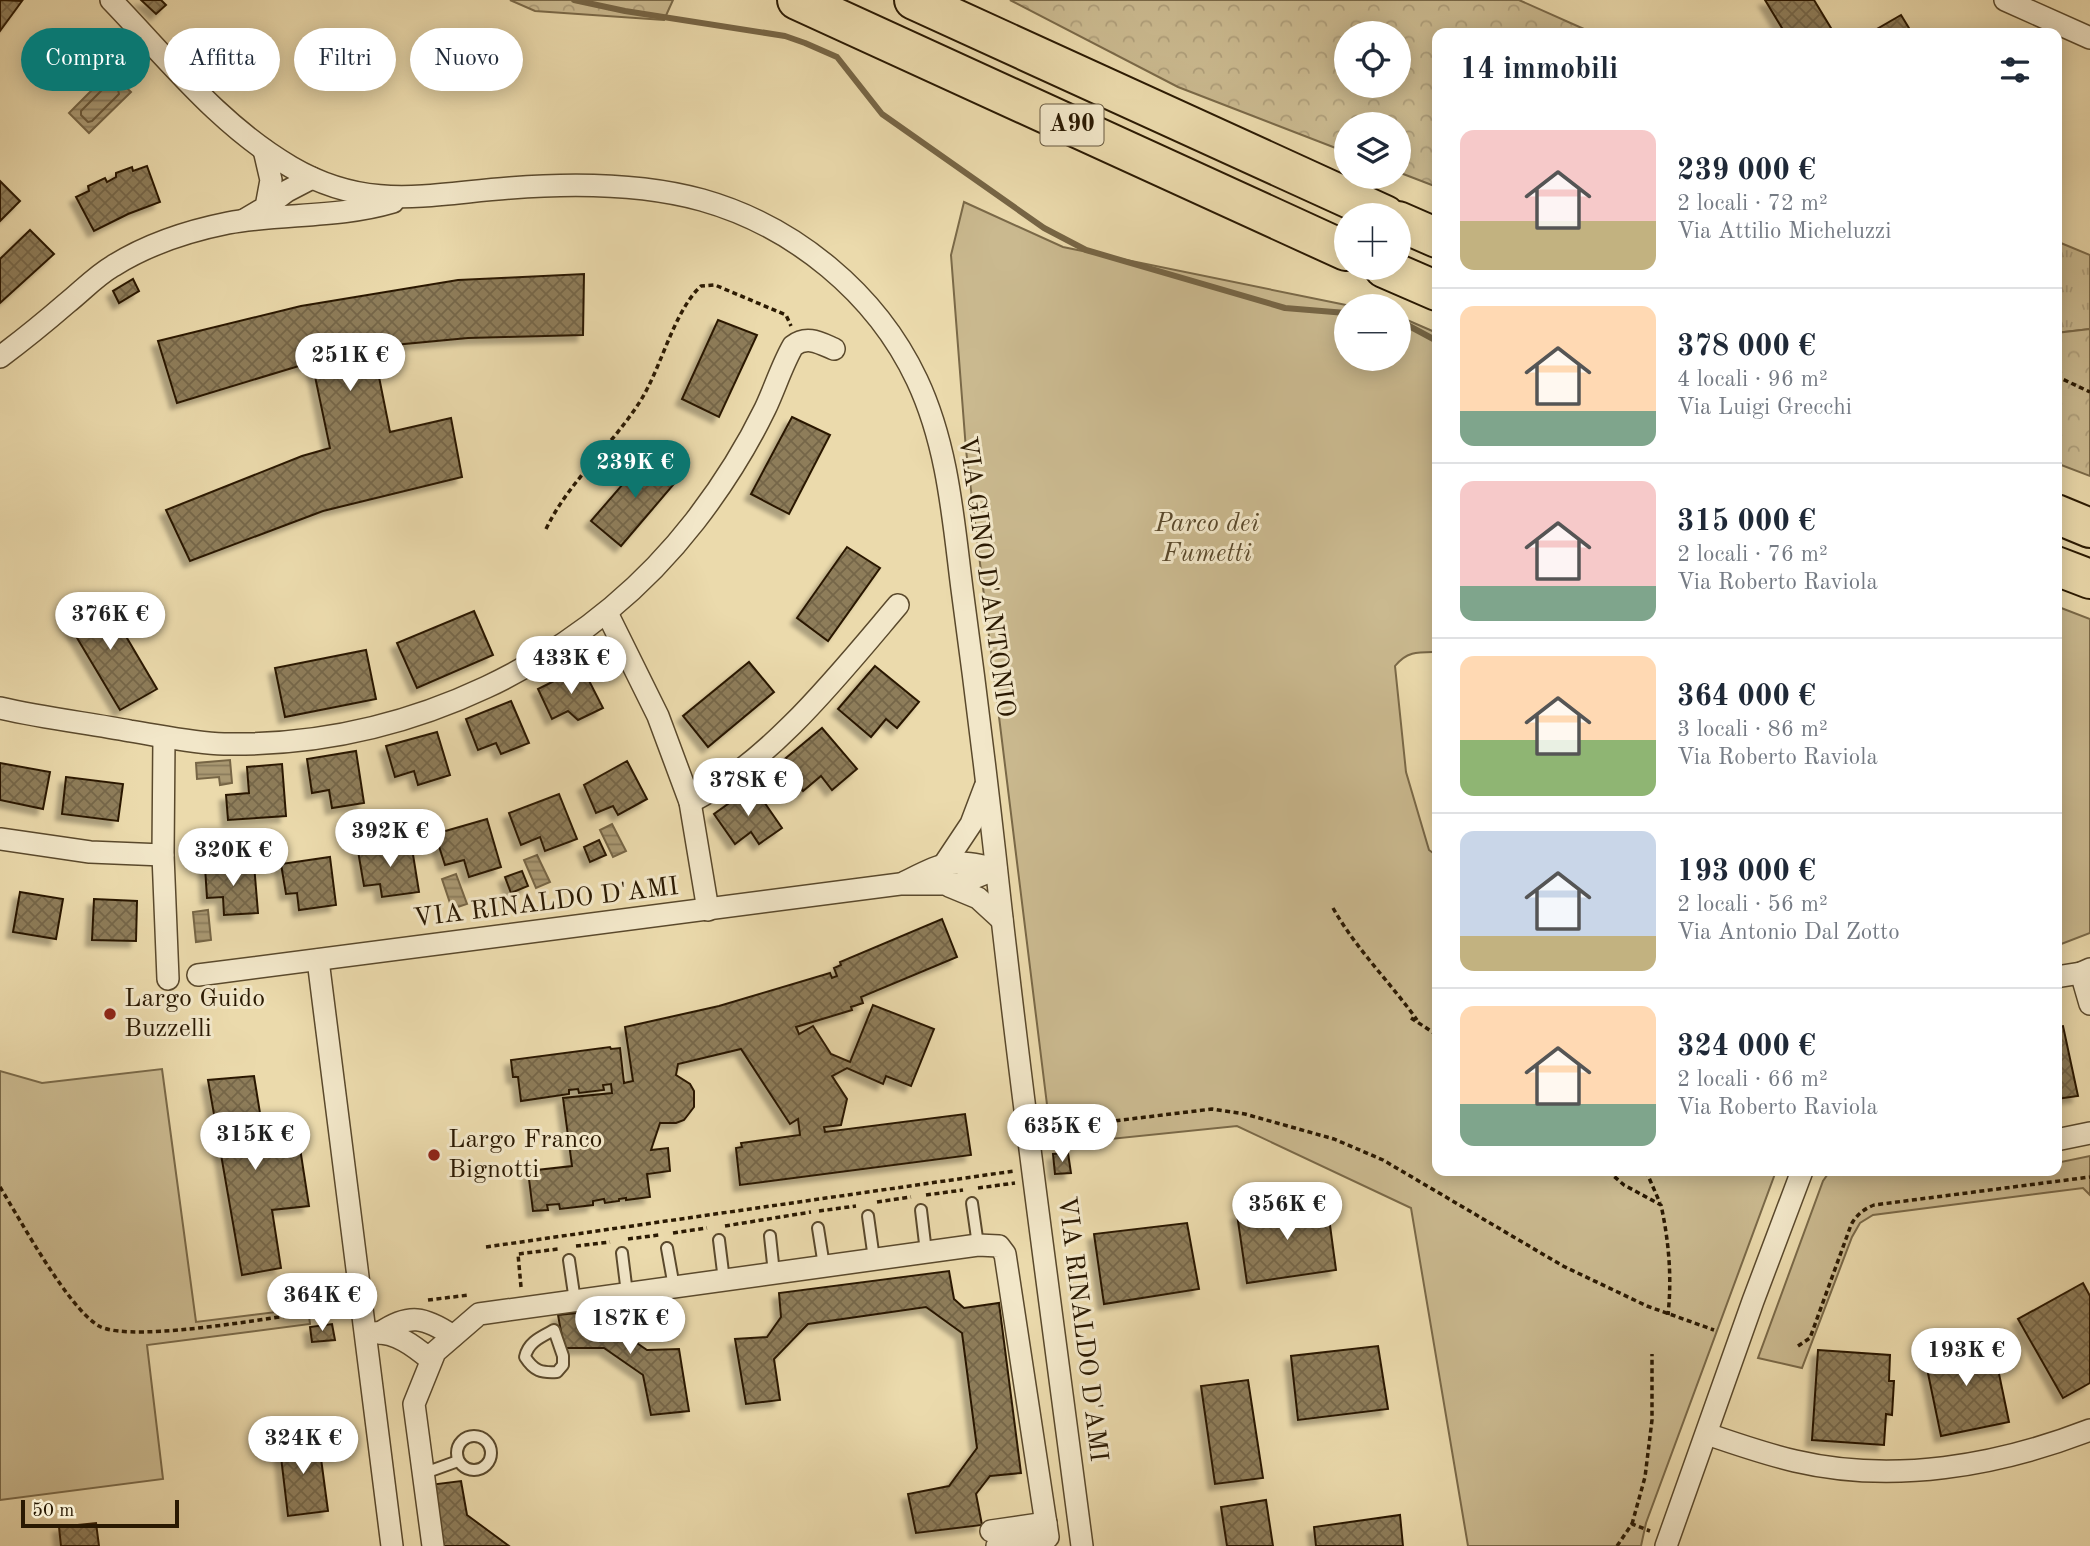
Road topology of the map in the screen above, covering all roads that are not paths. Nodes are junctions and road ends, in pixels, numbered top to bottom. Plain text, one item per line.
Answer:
1 (111, 0) edge
2 (797, 0) edge
3 (914, 0) edge
4 (2004, 0) edge
5 (2090, 38) edge
6 (264, 150) junction
7 (312, 178) junction
8 (404, 198) junction
9 (1359, 203) edge
10 (266, 207) junction
11 (292, 218) junction
12 (242, 221) junction
13 (1411, 227) edge
14 (1432, 237) edge
15 (1334, 246) edge
16 (1411, 280) edge
17 (1432, 289) edge
18 (834, 349) dead end
19 (0, 357) edge
20 (2062, 516) edge
21 (2090, 528) edge
22 (2062, 568) edge
23 (2090, 579) edge
24 (898, 605) dead end
25 (607, 613) junction
26 (0, 708) edge
27 (164, 738) junction
28 (987, 782) junction
29 (690, 802) junction
30 (0, 839) edge
31 (163, 855) junction
32 (945, 863) junction
33 (996, 869) junction
34 (900, 884) junction
35 (948, 885) junction
36 (708, 910) junction
37 (1002, 920) junction
38 (318, 961) junction
39 (2085, 971) edge
40 (198, 975) dead end
41 (2062, 976) edge
42 (168, 979) dead end
43 (2090, 1003) edge
44 (2090, 1133) edge
45 (2062, 1139) edge
46 (1800, 1176) edge
47 (972, 1203) dead end
48 (921, 1210) dead end
49 (868, 1216) dead end
50 (817, 1228) dead end
51 (770, 1236) dead end
52 (719, 1240) dead end
53 (978, 1245) junction
54 (667, 1248) dead end
55 (926, 1252) junction
56 (622, 1253) dead end
57 (874, 1259) junction
58 (569, 1260) dead end
59 (824, 1266) junction
60 (774, 1273) junction
61 (724, 1280) junction
62 (674, 1287) junction
63 (627, 1293) junction
64 (575, 1301) junction
65 (553, 1304) junction
66 (554, 1330) dead end
67 (373, 1333) junction
68 (453, 1336) junction
69 (431, 1360) junction
70 (2090, 1430) edge
71 (1707, 1434) junction
72 (458, 1461) dead end
73 (422, 1474) junction
74 (994, 1539) edge
75 (1668, 1544) edge
76 (392, 1546) edge
77 (433, 1546) edge
78 (1083, 1546) edge

1 - 6 street
2 - 15 highway, A90
3 - 9 highway, A90
4 - 5 street
6 - 7 street
6 - 10 street
7 - 8 street
7 - 10 street
7 - 11 street
8 - 11 street
8 - 28 street, VIA GINO D'ANTONIO
10 - 12 street
11 - 12 street
12 - 19 street
13 - 14 highway
16 - 17 highway
18 - 25 street
20 - 21 highway
22 - 23 highway
24 - 29 street
25 - 27 street
25 - 29 street
26 - 27 street
27 - 31 street
28 - 32 street
28 - 33 street, VIA GINO D'ANTONIO
29 - 36 street
30 - 31 street
31 - 42 street
32 - 33 street, VIA RINALDO D'AMI
32 - 34 street, VIA RINALDO D'AMI
33 - 35 street, VIA RINALDO D'AMI
33 - 37 street, VIA RINALDO D'AMI
34 - 35 street, VIA RINALDO D'AMI
34 - 36 street, VIA RINALDO D'AMI
35 - 37 street, VIA RINALDO D'AMI
36 - 38 street, VIA RINALDO D'AMI
37 - 78 street, VIA RINALDO D'AMI
38 - 40 street, VIA RINALDO D'AMI
38 - 67 street
39 - 41 street
39 - 43 street
44 - 45 street
46 - 71 street
47 - 53 lane
48 - 55 lane
49 - 57 lane
50 - 59 lane
51 - 60 lane
52 - 61 lane
53 - 55 street
53 - 74 street
54 - 62 lane
55 - 57 street
56 - 63 lane
57 - 59 street
58 - 64 lane
59 - 60 street
60 - 61 street
61 - 62 street
62 - 63 street
63 - 64 street
64 - 65 street
65 - 66 lane
65 - 68 street
67 - 68 street
67 - 69 street
67 - 76 street
68 - 69 street
69 - 73 street
70 - 71 street
71 - 75 street
72 - 73 lane
73 - 77 street

